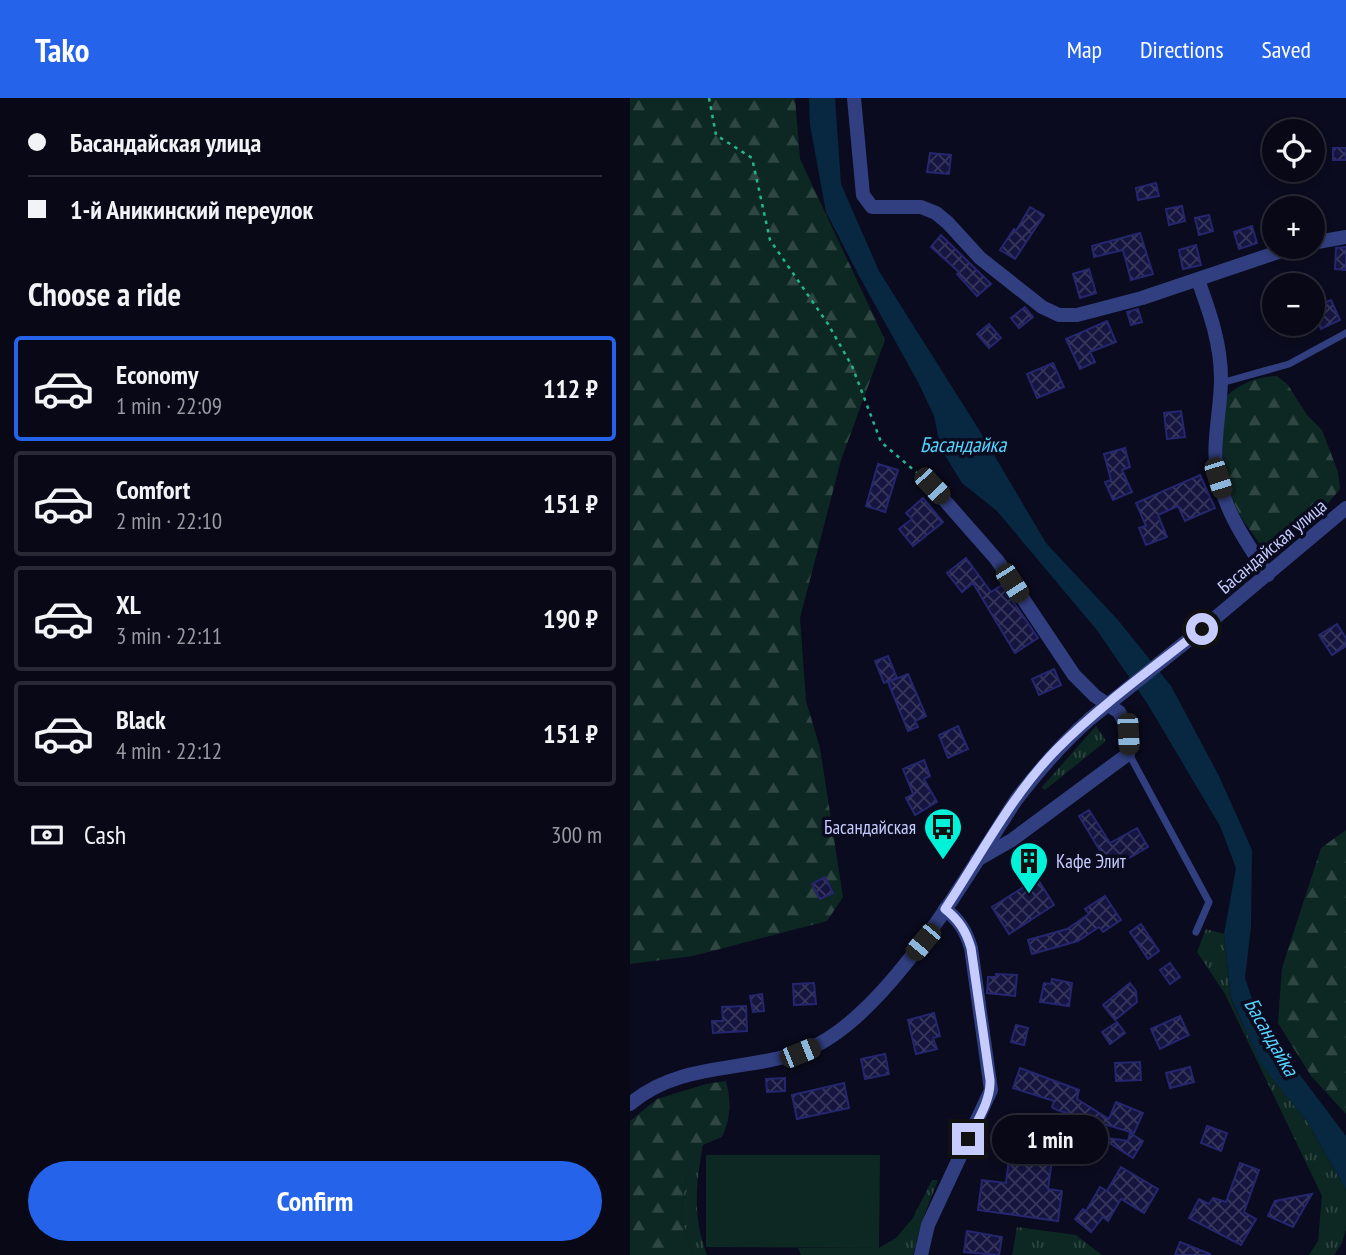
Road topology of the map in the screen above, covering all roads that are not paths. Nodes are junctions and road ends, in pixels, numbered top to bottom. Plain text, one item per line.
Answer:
1 (854, 98) edge
2 (1346, 237) edge
3 (1325, 241) edge
4 (1262, 258) edge
5 (1198, 280) junction
6 (1346, 334) edge
7 (1221, 383) junction
8 (932, 486) road end
9 (1346, 508) edge
10 (1268, 575) junction
11 (1128, 754) junction
12 (977, 860) junction
13 (945, 909) junction
14 (1196, 932) dead end
15 (630, 1104) edge
16 (921, 1255) edge

1 - 5 street
2 - 3 street
4 - 5 street
5 - 7 street
6 - 7 lane
7 - 10 street
8 - 11 street
9 - 10 street, Басандайская улица
10 - 12 street, Басандайская улица, bridge
11 - 12 street
11 - 14 lane
12 - 13 street, Басандайская улица
13 - 15 street, Басандайская улица
13 - 16 street

